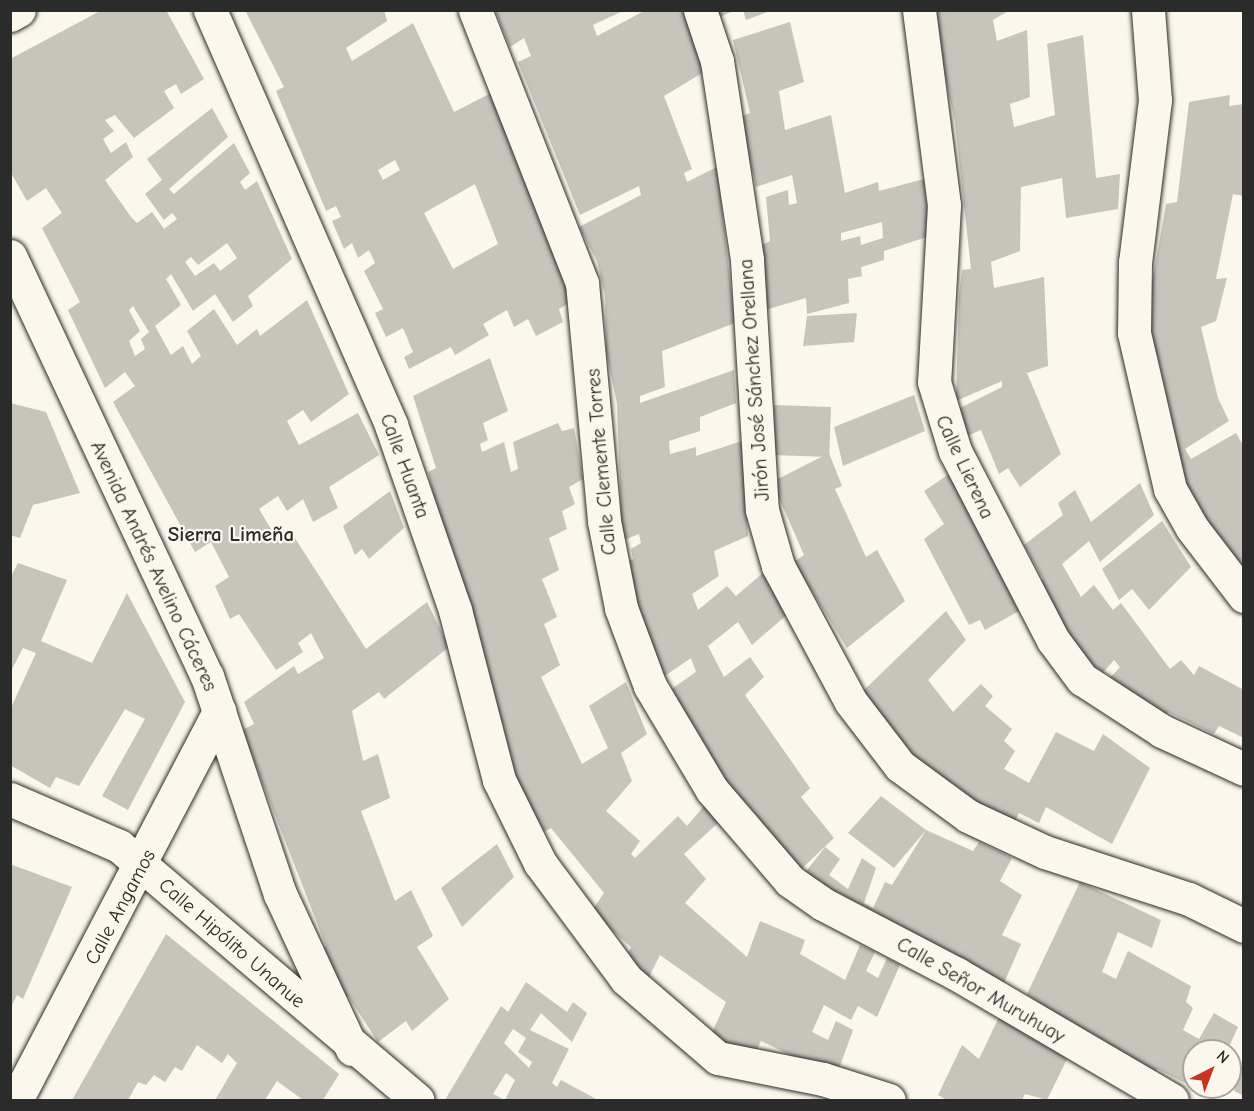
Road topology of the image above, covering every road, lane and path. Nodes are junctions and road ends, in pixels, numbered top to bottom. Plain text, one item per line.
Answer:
1 (19, 10) edge
2 (210, 10) edge
3 (475, 10) edge
4 (700, 10) edge
5 (919, 10) edge
6 (1148, 10) edge
7 (10, 15) edge
8 (10, 256) edge
9 (1244, 596) edge
10 (219, 711) junction
11 (1244, 769) edge
12 (10, 799) edge
13 (143, 865) junction
14 (790, 881) joint
15 (1244, 926) edge
16 (352, 1049) junction
17 (16, 1101) edge
18 (417, 1101) edge
19 (889, 1101) edge
20 (1172, 1101) edge

1 - 7 street
2 - 19 street, Calle Huanta
3 - 14 street, Calle Clemente Torres
4 - 15 street, Jirón José Sánchez Orellana
5 - 11 street, Calle Lierena
6 - 9 street
8 - 10 street, Avenida Andrés Avelino Cáceres
10 - 13 street, Calle Angamos
10 - 16 street, Avenida Andrés Avelino Cáceres
12 - 13 street, Calle Hipólito Unanue
13 - 16 street, Calle Hipólito Unanue
13 - 17 street, Calle Angamos
14 - 20 street, Calle Señor Muruhuay
16 - 18 street, Calle Hipólito Unanue

